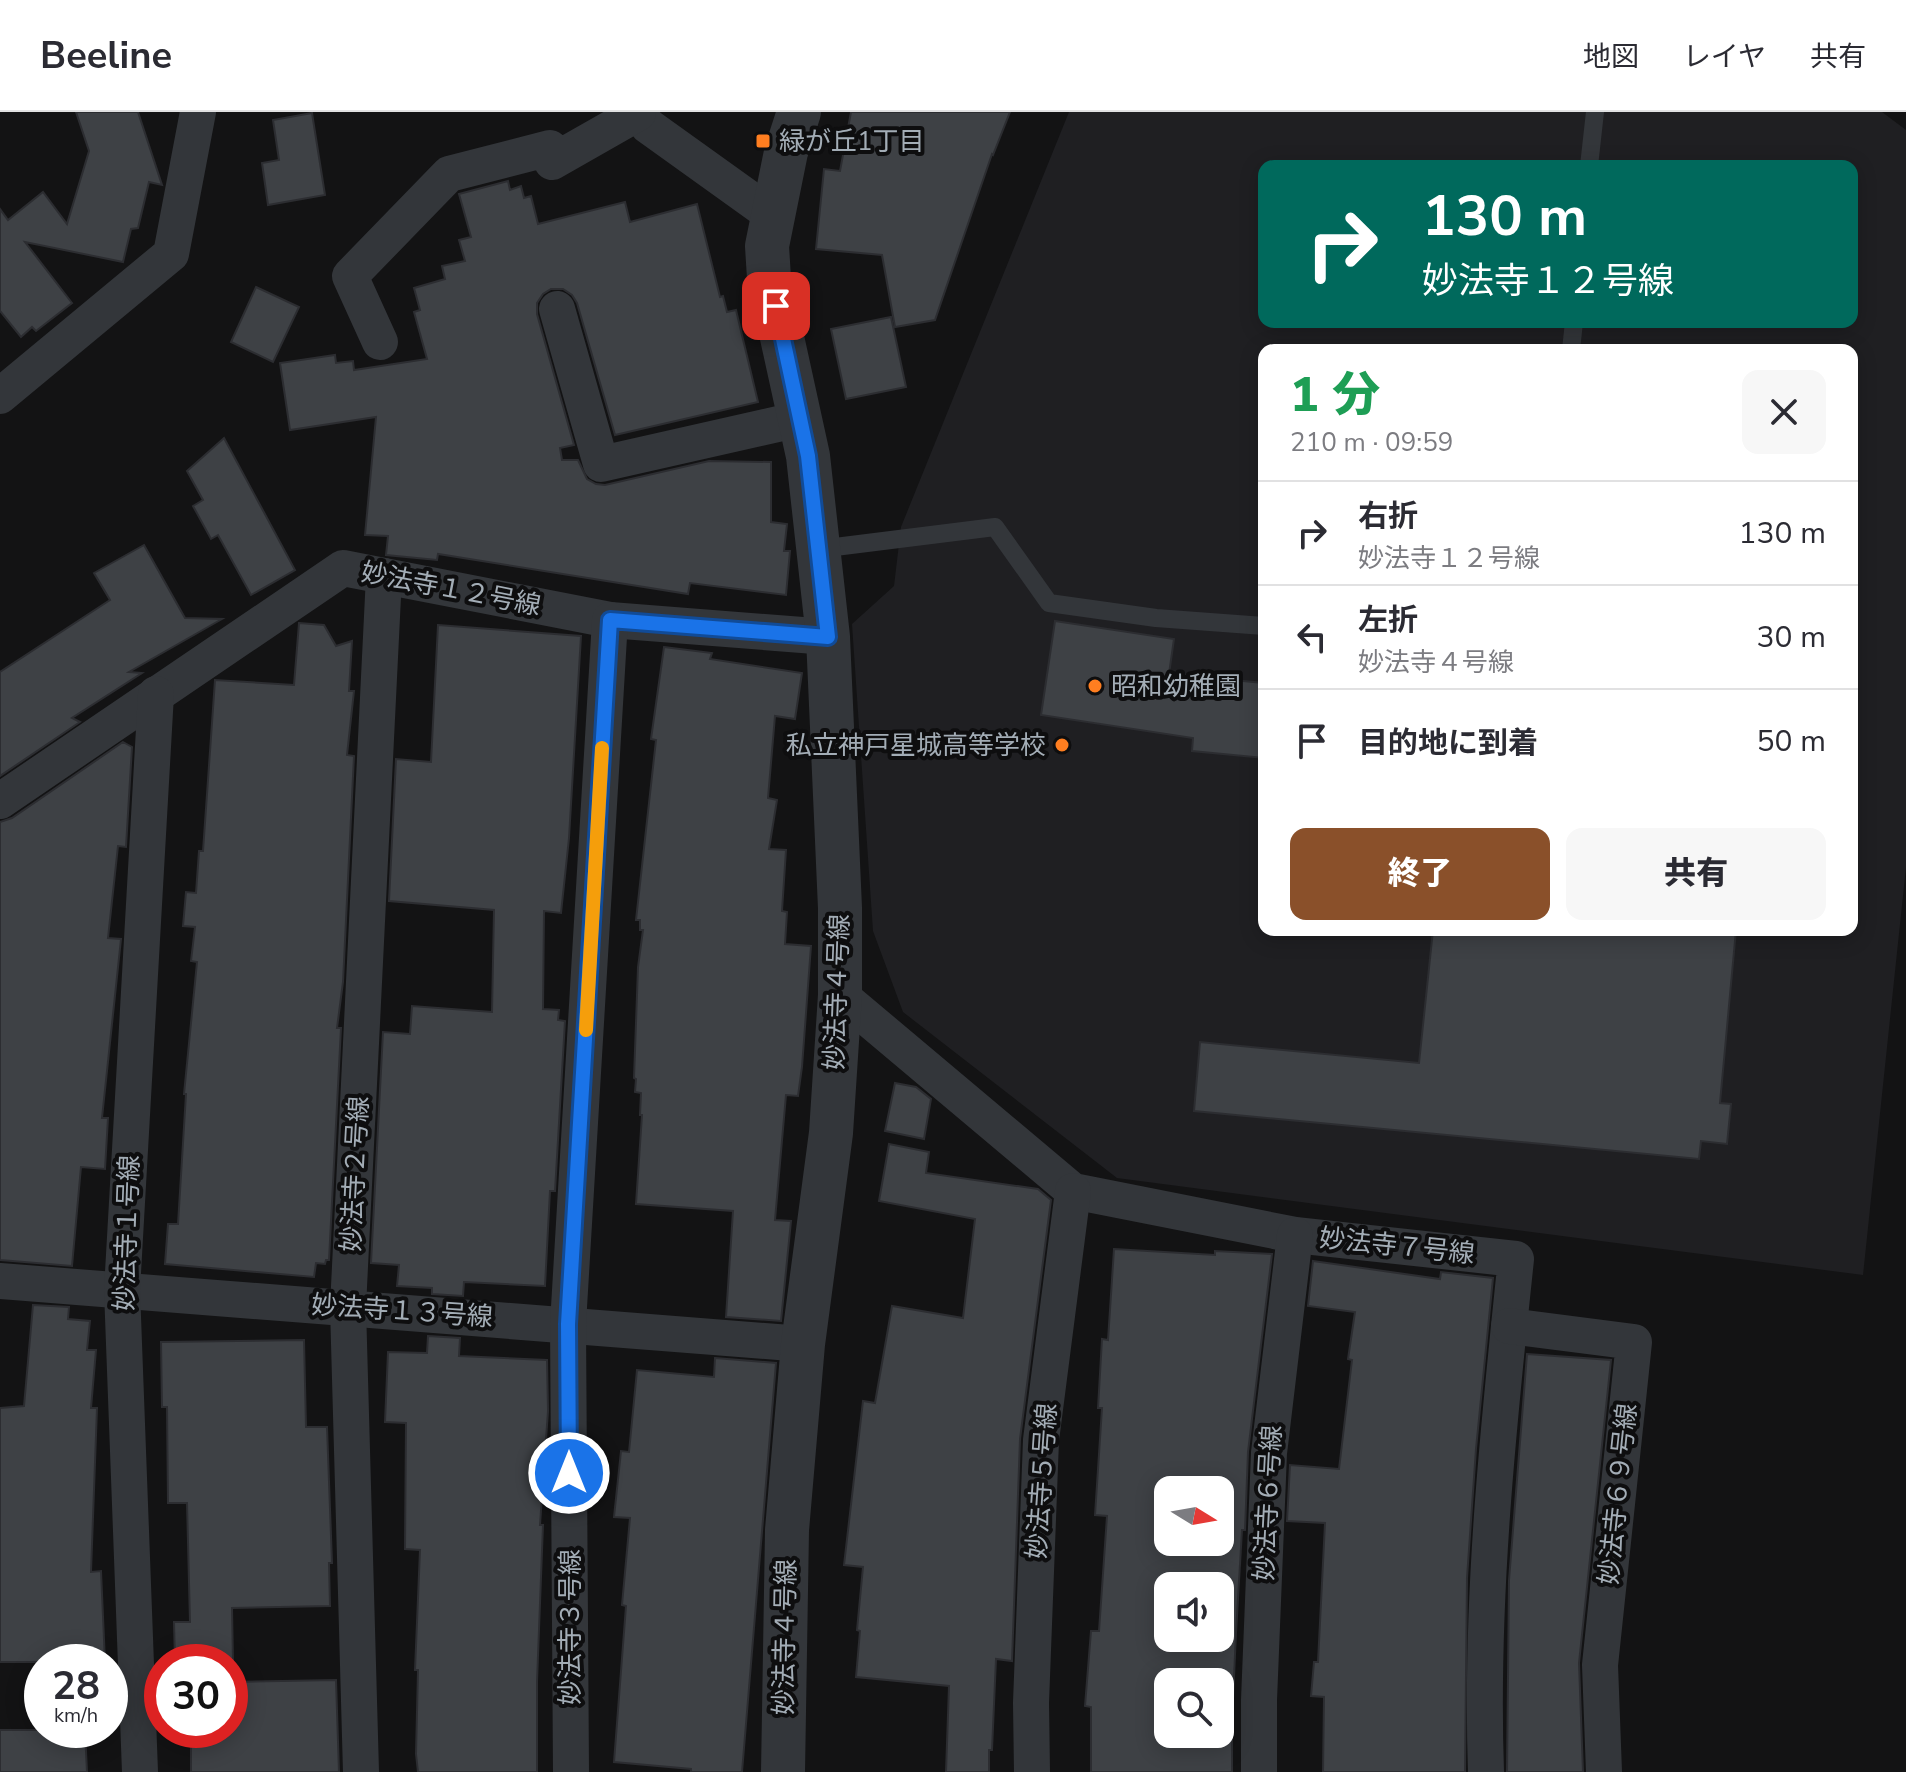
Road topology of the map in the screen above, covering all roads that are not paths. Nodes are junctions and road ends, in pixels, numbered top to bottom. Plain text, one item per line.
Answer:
1 (198, 112) edge
2 (799, 112) edge
3 (1595, 112) edge
4 (638, 113) edge
5 (1590, 160) edge
6 (772, 215) junction
7 (557, 309) dead end
8 (380, 342) dead end
9 (0, 396) edge
10 (800, 419) junction
11 (819, 549) junction
12 (384, 576) junction
13 (610, 620) junction
14 (1258, 626) edge
15 (828, 637) junction
16 (156, 694) junction
17 (0, 801) edge
18 (840, 995) junction
19 (1073, 1191) junction
20 (1295, 1235) junction
21 (0, 1281) edge
22 (122, 1290) junction
23 (348, 1307) junction
24 (568, 1324) junction
25 (1509, 1326) junction
26 (803, 1344) junction
27 (140, 1772) edge
28 (361, 1772) edge
29 (571, 1772) edge
30 (783, 1772) edge
31 (1032, 1772) edge
32 (1259, 1772) edge
33 (1486, 1772) edge
34 (1604, 1772) edge

1 - 9 street
2 - 6 street, 妙法寺４号線
3 - 5 lane
4 - 6 street
4 - 8 street
6 - 10 street, 妙法寺４号線
7 - 10 street
10 - 11 street, 妙法寺４号線
11 - 14 lane
11 - 15 street, 妙法寺４号線
12 - 13 street, 妙法寺１２号線
12 - 16 street, 妙法寺１２号線
12 - 23 street, 妙法寺２号線
13 - 15 street, 妙法寺１２号線
13 - 24 street, 妙法寺３号線
15 - 18 street, 妙法寺４号線
16 - 17 street, 妙法寺１２号線
16 - 22 street, 妙法寺１号線
18 - 19 street, 妙法寺７号線
18 - 26 street, 妙法寺４号線
19 - 20 street, 妙法寺７号線
19 - 31 street, 妙法寺５号線
20 - 25 street, 妙法寺７号線
20 - 32 street, 妙法寺６号線
21 - 22 street, 妙法寺１３号線
22 - 23 street, 妙法寺１３号線
22 - 27 street, 妙法寺１号線
23 - 24 street, 妙法寺１３号線
23 - 28 street, 妙法寺２号線
24 - 26 street, 妙法寺１３号線
24 - 29 street, 妙法寺３号線
25 - 33 street, 妙法寺７号線
25 - 34 street, 妙法寺６９号線
26 - 30 street, 妙法寺４号線

